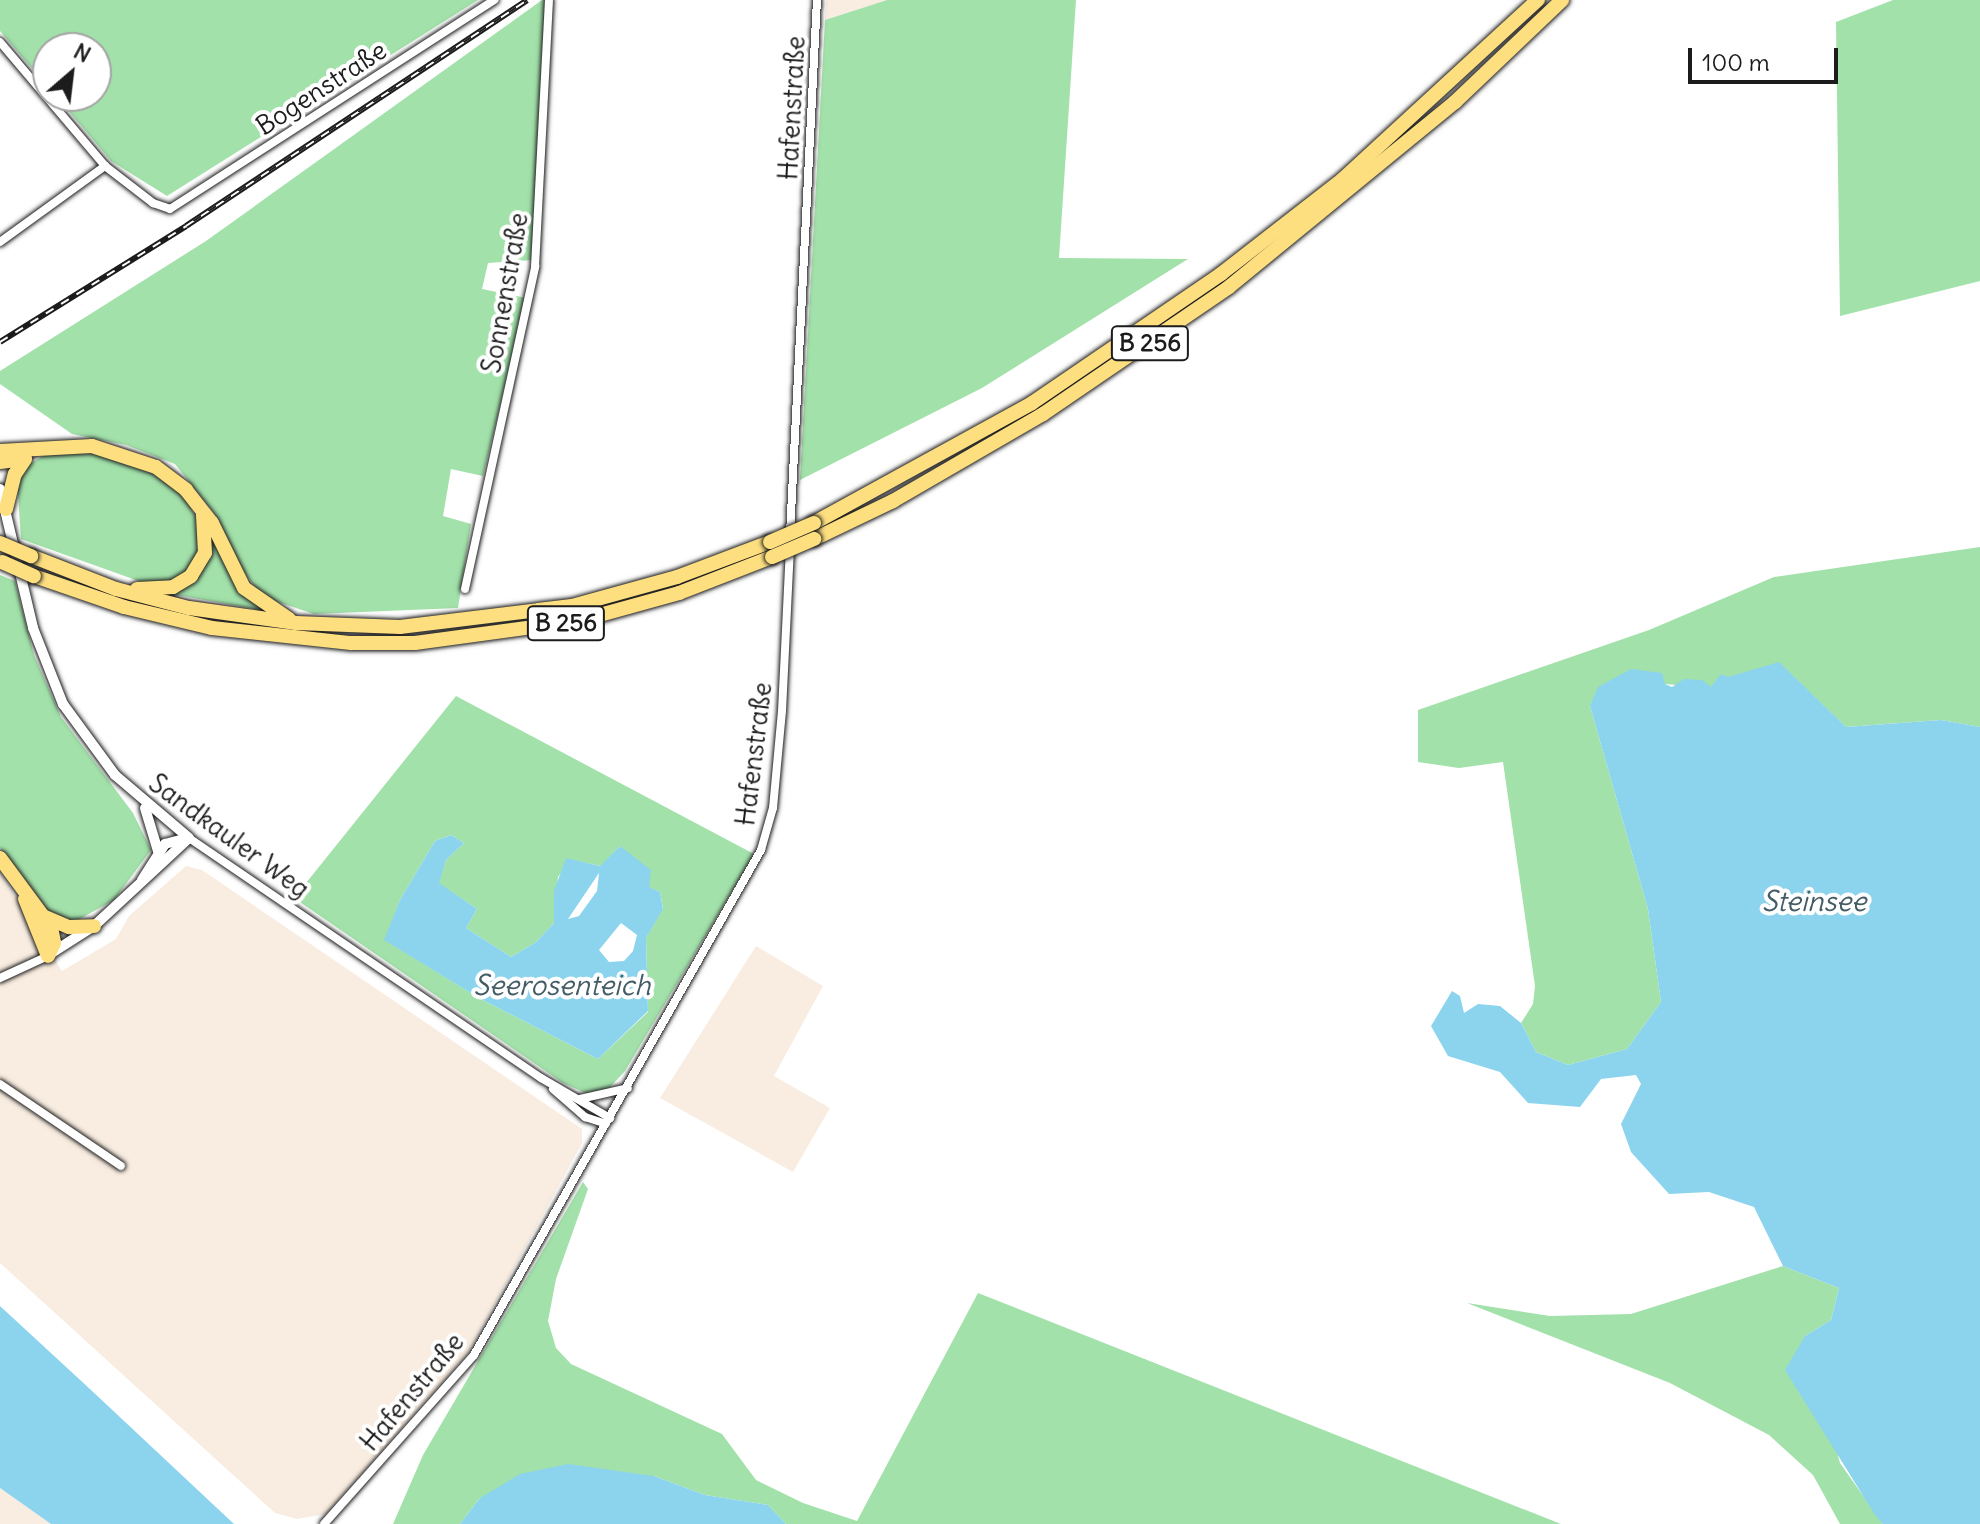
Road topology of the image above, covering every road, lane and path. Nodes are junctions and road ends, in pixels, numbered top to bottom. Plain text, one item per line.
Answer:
1 (494, 0) edge
2 (549, 0) edge
3 (817, 0) edge
4 (1538, 0) edge
5 (1562, 0) edge
6 (0, 42) edge
7 (105, 166) junction
8 (0, 242) edge
9 (51, 448) junction
10 (0, 451) edge
11 (25, 459) junction
12 (0, 462) edge
13 (0, 489) edge
14 (6, 509) junction
15 (202, 511) junction
16 (0, 542) edge
17 (771, 550) junction
18 (1, 561) edge
19 (116, 589) junction
20 (465, 589) dead end
21 (296, 623) junction
22 (140, 801) junction
23 (189, 838) junction
24 (158, 851) junction
25 (0, 858) edge
26 (139, 885) junction
27 (22, 891) junction
28 (45, 917) junction
29 (94, 926) junction
30 (48, 956) junction
31 (0, 978) edge
32 (541, 1078) junction
33 (0, 1084) edge
34 (628, 1088) junction
35 (580, 1099) junction
36 (608, 1121) junction
37 (121, 1166) dead end
38 (324, 1524) edge

1 - 7 street, Bogenstraße
2 - 20 street, Sonnenstraße
3 - 34 street, Hafenstraße
4 - 17 highway, B 256, bridge
5 - 17 highway, B 256, bridge
6 - 7 street
7 - 8 street
9 - 10 highway
9 - 11 highway
9 - 15 highway
11 - 12 highway
11 - 14 highway
13 - 14 street, Sandkauler Weg
14 - 22 street, Sandkauler Weg
15 - 19 highway
15 - 21 highway
16 - 19 highway, B 256, bridge
17 - 18 highway, B 256, bridge
17 - 21 highway, B 256
19 - 21 highway, B 256
22 - 23 street, Sandkauler Weg
22 - 24 street
23 - 24 street
23 - 26 street
23 - 32 street, Sandkauler Weg
24 - 26 street
25 - 27 highway
26 - 29 street
27 - 28 highway
27 - 30 highway
28 - 29 highway
28 - 30 highway
29 - 30 street
30 - 31 street
32 - 35 street, Sandkauler Weg
32 - 36 street, Sandkauler Weg
33 - 37 street
34 - 35 street
34 - 36 street, Hafenstraße
35 - 36 street, Sandkauler Weg
36 - 38 street, Hafenstraße

